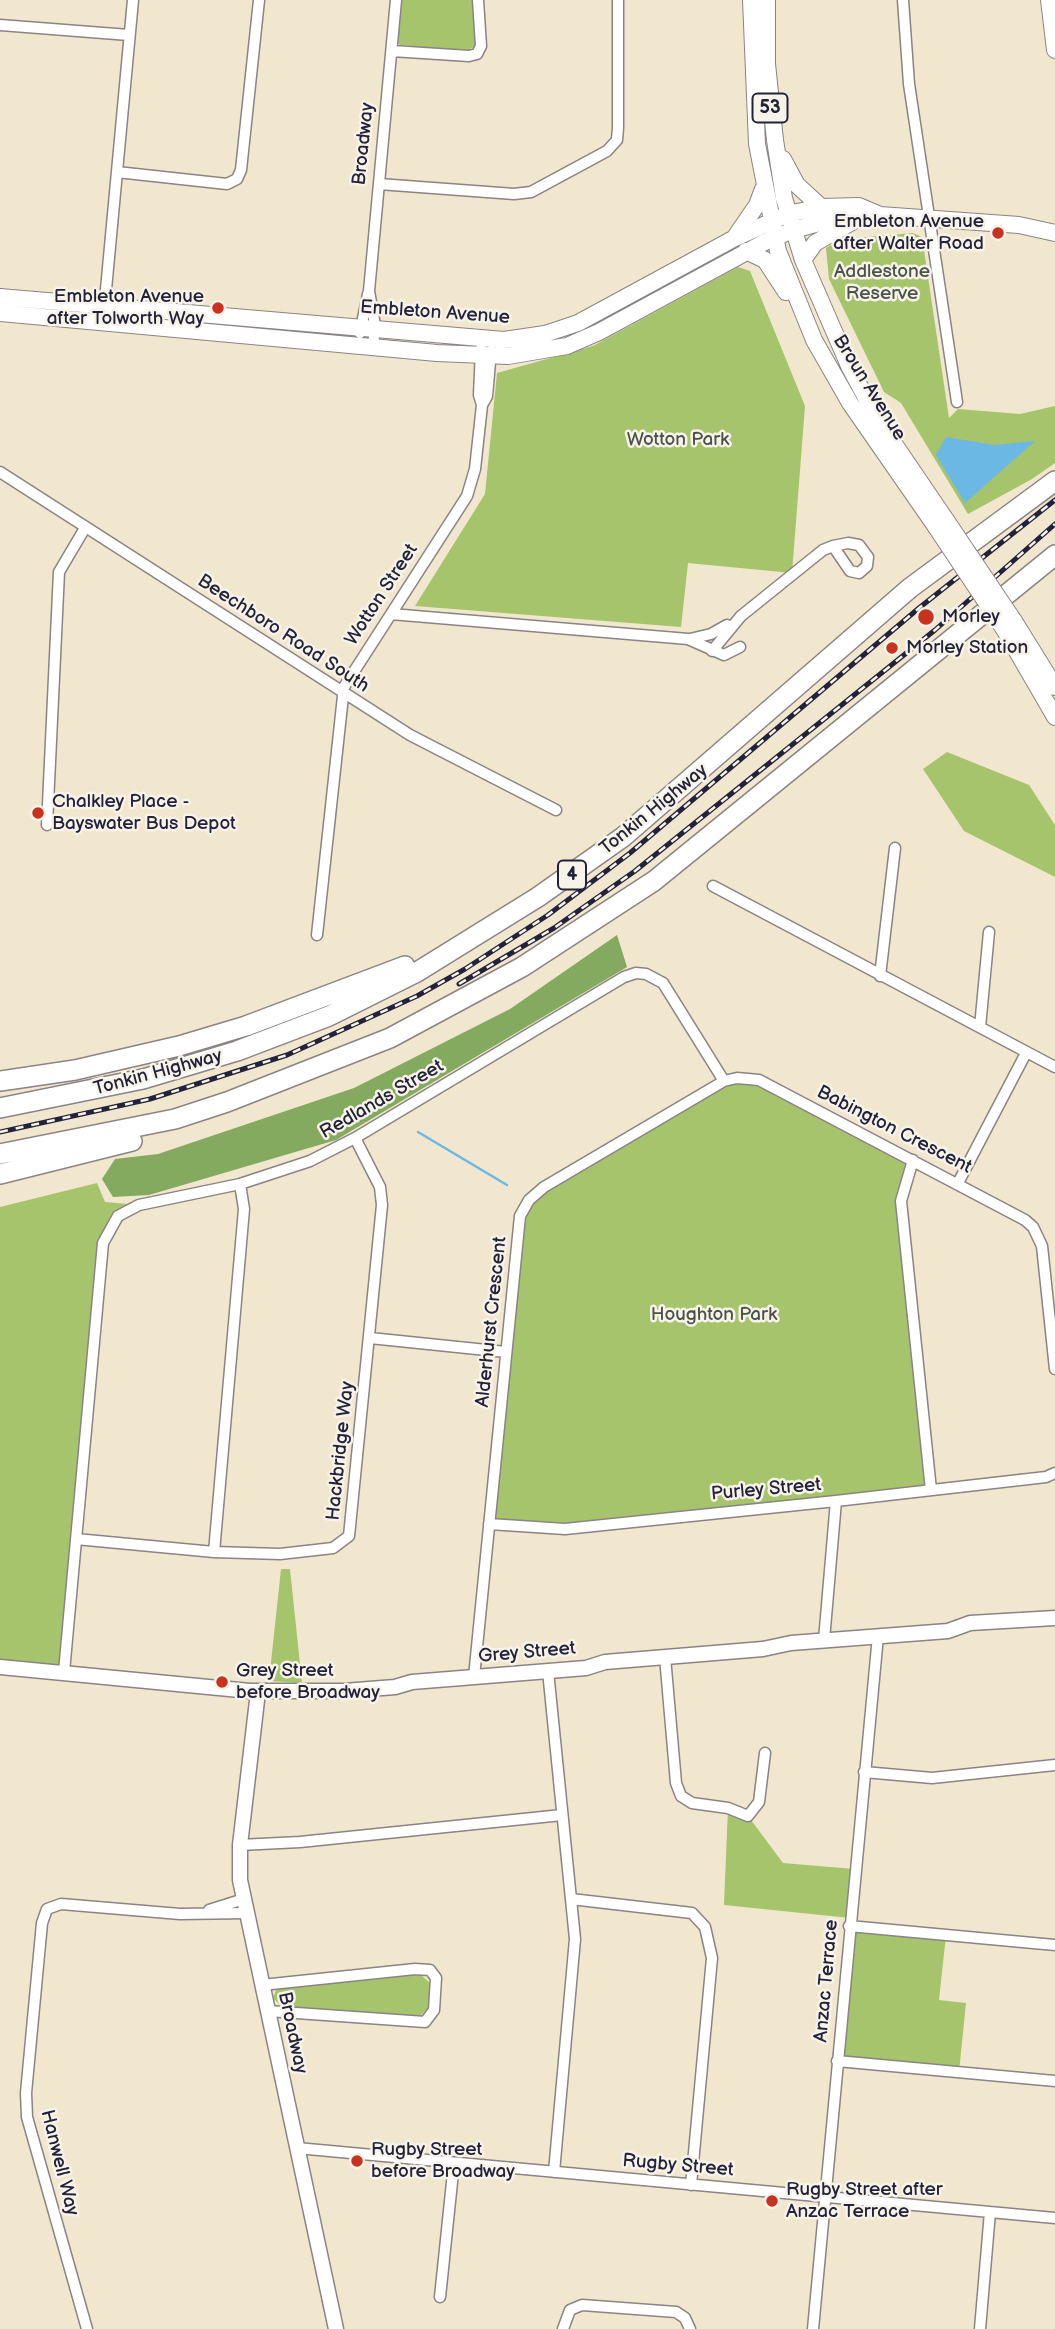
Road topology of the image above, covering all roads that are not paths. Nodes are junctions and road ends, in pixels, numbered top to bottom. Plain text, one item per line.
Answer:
1 (133, 0) edge
2 (259, 0) edge
3 (396, 0) edge
4 (478, 0) edge
5 (618, 0) edge
6 (751, 0) edge
7 (767, 0) edge
8 (903, 0) edge
9 (1049, 0) edge
10 (0, 25) edge
11 (129, 36) junction
12 (1055, 50) edge
13 (392, 51) junction
14 (775, 140) junction
15 (117, 172) junction
16 (379, 184) junction
17 (763, 189) junction
18 (821, 207) junction
19 (880, 215) junction
20 (861, 218) junction
21 (928, 218) junction
22 (791, 222) junction
23 (1055, 222) edge
24 (1020, 225) junction
25 (772, 230) junction
26 (1055, 233) edge
27 (733, 239) junction
28 (746, 251) junction
29 (803, 260) junction
30 (0, 297) edge
31 (607, 307) junction
32 (0, 313) edge
33 (104, 314) junction
34 (805, 320) junction
35 (262, 321) junction
36 (615, 323) junction
37 (367, 338) junction
38 (296, 340) junction
39 (490, 347) junction
40 (957, 402) dead end
41 (0, 472) edge
42 (1055, 480) edge
43 (941, 524) junction
44 (85, 528) junction
45 (834, 546) dead end
46 (1055, 555) edge
47 (391, 614) junction
48 (741, 616) junction
49 (1009, 625) junction
50 (688, 639) junction
51 (740, 647) dead end
52 (712, 651) junction
53 (1055, 687) edge
54 (342, 693) junction
55 (1055, 717) edge
56 (556, 810) dead end
57 (47, 825) dead end
58 (895, 848) dead end
59 (713, 886) dead end
60 (989, 932) dead end
61 (317, 935) dead end
62 (459, 946) junction
63 (880, 976) junction
64 (980, 1027) junction
65 (1026, 1053) junction
66 (1055, 1067) edge
67 (724, 1081) junction
68 (0, 1082) edge
69 (227, 1102) junction
70 (0, 1108) edge
71 (355, 1138) junction
72 (0, 1154) edge
73 (913, 1160) junction
74 (0, 1174) edge
75 (958, 1183) junction
76 (240, 1184) junction
77 (370, 1338) junction
78 (506, 1352) junction
79 (1055, 1369) edge
80 (1051, 1475) edge
81 (931, 1490) junction
82 (836, 1501) junction
83 (489, 1524) junction
84 (76, 1539) junction
85 (214, 1552) junction
86 (1055, 1618) edge
87 (878, 1636) junction
88 (824, 1640) junction
89 (665, 1657) junction
90 (0, 1667) edge
91 (548, 1671) junction
92 (64, 1672) junction
93 (474, 1677) junction
94 (254, 1691) junction
95 (765, 1753) dead end
96 (1055, 1765) edge
97 (864, 1772) junction
98 (562, 1815) junction
99 (240, 1844) junction
100 (571, 1899) junction
101 (245, 1906) junction
102 (849, 1926) junction
103 (1055, 1945) edge
104 (262, 1985) junction
105 (268, 2011) junction
106 (837, 2061) junction
107 (1055, 2081) edge
108 (297, 2148) junction
109 (454, 2163) junction
110 (554, 2172) junction
111 (691, 2185) junction
112 (825, 2197) junction
113 (990, 2212) junction
114 (1055, 2218) edge
115 (440, 2297) dead end
116 (87, 2329) edge
117 (336, 2329) edge
118 (563, 2329) edge
119 (690, 2329) edge
120 (813, 2329) edge
121 (980, 2329) edge

1 - 11 street
2 - 15 street
3 - 13 street, Broadway
4 - 13 street
5 - 16 street
6 - 17 main road, Broun Avenue / 53
7 - 14 main road, Broun Avenue / 53
8 - 21 street
9 - 12 main road
10 - 11 street
11 - 15 street
13 - 16 street, Broadway
14 - 18 main road
14 - 22 main road, Broun Avenue / 53
15 - 33 street
16 - 37 street, Broadway
17 - 25 main road, Broun Avenue / 53
17 - 27 main road
18 - 19 main road, Embleton Avenue
18 - 22 main road, Embleton Avenue
19 - 20 main road, Embleton Avenue
19 - 21 main road, Embleton Avenue
20 - 22 main road, Embleton Avenue
20 - 29 main road
21 - 24 main road, Embleton Avenue
21 - 40 street
22 - 25 main road, Embleton Avenue
22 - 29 main road, Broun Avenue / 53
23 - 24 main road, Embleton Avenue
24 - 26 main road, Embleton Avenue
25 - 27 main road, Embleton Avenue
25 - 28 main road, Embleton Avenue
25 - 34 main road, Broun Avenue / 53
27 - 31 main road, Embleton Avenue
28 - 34 main road
28 - 36 main road, Embleton Avenue
29 - 43 main road, Broun Avenue / 53
30 - 33 main road, Embleton Avenue
31 - 36 main road
31 - 39 main road, Embleton Avenue
32 - 33 main road, Embleton Avenue
33 - 35 main road, Embleton Avenue
33 - 38 main road, Embleton Avenue
34 - 43 main road, Broun Avenue / 53
35 - 37 main road, Embleton Avenue
35 - 38 main road
36 - 39 main road, Embleton Avenue
37 - 38 main road, Embleton Avenue
37 - 39 main road, Embleton Avenue
39 - 47 street, Wotton Street
41 - 44 street, Beechboro Road South
42 - 62 highway, Tonkin Highway / 4
43 - 49 main road, Broun Avenue / 53, bridge
44 - 54 street, Beechboro Road South
44 - 57 street
45 - 48 street
46 - 69 highway
47 - 50 street
47 - 54 street, Wotton Street
48 - 50 street
48 - 52 street
49 - 53 main road, Broun Avenue / 53
49 - 55 main road, Broun Avenue / 53
50 - 52 street
51 - 52 street
54 - 56 street, Beechboro Road South
54 - 61 street, Wotton Street
58 - 63 street
59 - 63 street
60 - 64 street
62 - 68 highway
62 - 70 highway, Tonkin Highway / 4
63 - 64 street
64 - 65 street
65 - 66 street
65 - 75 street
67 - 71 street, Redlands Street
67 - 73 street, Babington Crescent
67 - 78 street, Alderhurst Crescent
69 - 72 highway
69 - 74 highway
71 - 76 street, Redlands Street
71 - 77 street, Hackbridge Way
73 - 75 street, Babington Crescent
73 - 81 street
75 - 79 street, Babington Crescent
76 - 84 street, Redlands Street
76 - 85 street
77 - 78 street
77 - 85 street, Hackbridge Way
78 - 83 street, Alderhurst Crescent
80 - 81 street, Purley Street
81 - 82 street, Purley Street
82 - 83 street, Purley Street
82 - 88 street
83 - 93 street, Alderhurst Crescent
84 - 85 street, Hackbridge Way
84 - 92 street
86 - 87 street, Grey Street
87 - 88 street, Grey Street
87 - 97 street, Anzac Terrace
88 - 89 street, Grey Street
89 - 91 street, Grey Street
89 - 95 street
90 - 92 street, Grey Street
91 - 93 street, Grey Street
91 - 98 street
92 - 94 street, Grey Street
93 - 94 street, Grey Street
94 - 99 street, Broadway
96 - 97 street
97 - 102 street, Anzac Terrace
98 - 99 street
98 - 100 street
99 - 101 street, Broadway
100 - 110 street
100 - 111 street
101 - 104 street, Broadway
101 - 116 street, Hanwell Way
102 - 103 street
102 - 106 street, Anzac Terrace
104 - 105 street, Broadway
104 - 105 street
105 - 108 street, Broadway
106 - 107 street
106 - 112 street, Anzac Terrace
108 - 109 street, Rugby Street
108 - 117 street, Broadway
109 - 110 street, Rugby Street
109 - 115 street
110 - 111 street, Rugby Street
111 - 112 street, Rugby Street
112 - 113 street, Rugby Street
112 - 120 street, Anzac Terrace
113 - 114 street, Rugby Street
113 - 121 street
118 - 119 street

